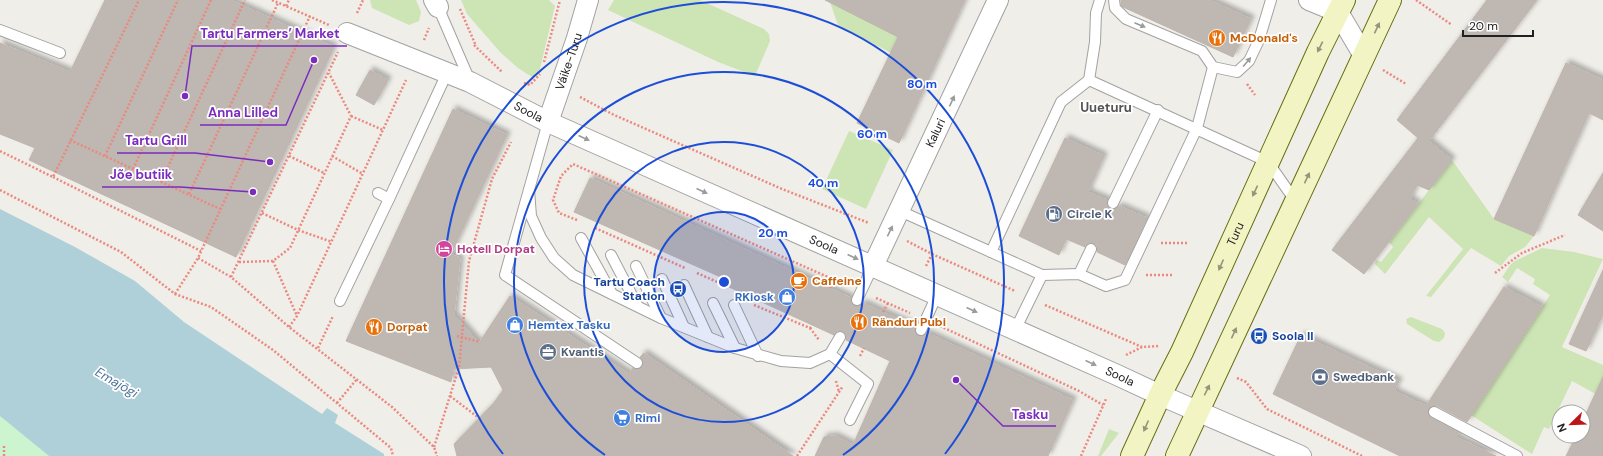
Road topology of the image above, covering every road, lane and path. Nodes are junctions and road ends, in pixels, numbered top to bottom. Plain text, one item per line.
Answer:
1 (139, 0) edge
2 (178, 0) edge
3 (211, 0) edge
4 (245, 0) edge
5 (272, 0) edge
6 (289, 0) edge
7 (560, 0) edge
8 (998, 0) edge
9 (1100, 0) edge
10 (1114, 0) edge
11 (1271, 0) edge
12 (1309, 0) edge
13 (1390, 0) edge
14 (1416, 0) edge
15 (278, 2) junction
16 (585, 3) edge
17 (436, 4) edge
18 (286, 6) junction
19 (1341, 6) edge
20 (459, 7) dead end
21 (310, 16) junction
22 (1452, 25) dead end
23 (0, 30) edge
24 (348, 33) junction
25 (468, 38) dead end
26 (478, 48) junction
27 (60, 53) dead end
28 (415, 60) junction
29 (1371, 62) junction
30 (542, 66) dead end
31 (1213, 67) junction
32 (328, 73) junction
33 (447, 73) junction
34 (540, 73) dead end
35 (504, 74) dead end
36 (1089, 80) junction
37 (470, 82) junction
38 (518, 82) dead end
39 (1406, 84) dead end
40 (576, 94) dead end
41 (1158, 110) junction
42 (350, 116) junction
43 (548, 122) junction
44 (1197, 128) junction
45 (383, 130) junction
46 (70, 140) junction
47 (511, 142) dead end
48 (0, 151) edge
49 (105, 156) junction
50 (289, 156) junction
51 (332, 156) junction
52 (1268, 162) junction
53 (133, 169) junction
54 (324, 173) junction
55 (363, 174) junction
56 (53, 177) junction
57 (161, 182) junction
58 (0, 190) edge
59 (529, 190) junction
60 (378, 193) dead end
61 (189, 194) junction
62 (390, 199) junction
63 (1296, 202) junction
64 (1113, 203) dead end
65 (220, 209) junction
66 (900, 211) junction
67 (262, 213) junction
68 (580, 222) dead end
69 (594, 228) dead end
70 (298, 230) junction
71 (890, 232) junction
72 (1565, 235) dead end
73 (581, 238) dead end
74 (332, 242) junction
75 (1187, 243) dead end
76 (1142, 244) junction
77 (1091, 249) dead end
78 (201, 251) junction
79 (991, 252) junction
80 (611, 255) dead end
81 (198, 258) junction
82 (273, 261) junction
83 (239, 262) junction
84 (636, 266) dead end
85 (873, 266) junction
86 (1495, 273) dead end
87 (1079, 274) junction
88 (1042, 275) junction
89 (1173, 275) dead end
90 (1127, 276) junction
91 (231, 277) junction
92 (662, 279) dead end
93 (834, 280) junction
94 (684, 285) dead end
95 (830, 288) dead end
96 (730, 290) dead end
97 (175, 294) junction
98 (612, 294) junction
99 (937, 294) junction
100 (859, 296) junction
101 (1031, 298) junction
102 (340, 300) joint
103 (713, 303) dead end
104 (748, 303) dead end
105 (888, 303) junction
106 (637, 305) junction
107 (734, 305) dead end
108 (883, 312) dead end
109 (297, 316) junction
110 (661, 318) junction
111 (925, 320) junction
112 (812, 325) dead end
113 (289, 326) junction
114 (684, 326) junction
115 (921, 330) dead end
116 (1015, 330) junction
117 (457, 336) dead end
118 (708, 336) junction
119 (840, 337) dead end
120 (480, 342) dead end
121 (1142, 346) junction
122 (1161, 346) dead end
123 (318, 348) junction
124 (735, 348) junction
125 (864, 348) dead end
126 (830, 354) junction
127 (1126, 355) dead end
128 (758, 356) junction
129 (637, 363) dead end
130 (851, 372) junction
131 (1232, 375) dead end
132 (357, 379) junction
133 (1160, 395) junction
134 (450, 396) junction
135 (1106, 399) dead end
136 (337, 403) junction
137 (1103, 405) junction
138 (1197, 411) junction
139 (1434, 412) dead end
140 (479, 418) dead end
141 (850, 420) dead end
142 (4, 446) dead end
143 (434, 447) junction
144 (4, 456) edge
145 (393, 456) edge
146 (436, 456) edge
147 (797, 456) edge
148 (1081, 456) edge
149 (1132, 456) edge
150 (1177, 456) edge
151 (1301, 456) edge
152 (1362, 456) edge
153 (1517, 456) edge

1 - 46 path
2 - 49 path
3 - 53 path
4 - 57 path
5 - 15 path
6 - 18 path
7 - 30 path
66 -> 8 street, Kaluri
9 - 36 lane
10 -> 31 lane
31 -> 11 lane
12 - 19 street
29 -> 13 main road
14 - 22 path
15 - 18 path
15 - 61 path
16 - 43 street, Väike-Turu
17 - 28 path
17 - 37 lane
18 - 21 path
19 - 29 street
19 -> 52 main road, Turu
20 - 26 path
21 - 24 path
21 - 65 path
23 - 27 lane
24 - 28 street, Soola
24 - 32 path
25 - 26 path
26 - 35 path
28 - 33 street, Soola
28 - 45 path
29 - 39 path
63 -> 29 main road
31 - 44 lane
32 - 42 path
32 - 50 path
33 - 37 street, Soola
33 - 62 lane
34 - 38 path
36 - 41 lane
36 - 79 lane
37 - 43 street, Soola
40 - 71 path
41 - 44 lane
41 - 64 lane
42 - 45 path
42 - 51 path
43 - 59 lane
43 -> 85 street, Soola
44 - 52 lane
44 - 76 lane
45 - 55 path
46 - 49 path
46 - 56 path
47 - 134 path
48 - 56 path
49 - 53 path
50 - 54 path
50 - 67 path
51 - 54 path
51 - 55 path
52 - 63 lane
52 -> 133 main road, Turu
53 - 57 path
54 - 70 path
55 - 74 path
56 - 78 path
57 - 61 path
58 - 97 path
59 - 98 lane
59 - 129 lane
60 - 62 lane
61 - 65 path
62 - 102 lane
138 -> 63 main road
65 - 78 path
71 -> 66 street, Kaluri
66 - 79 lane
67 - 70 path
67 - 83 path
68 - 93 path
69 - 96 path
70 - 74 path
70 - 82 path
71 - 85 street, Kaluri
71 - 101 path
72 - 86 path
73 - 98 lane
74 - 109 path
75 - 76 path
76 - 90 lane
77 - 87 lane
78 - 81 path
79 - 88 lane
80 - 106 lane
81 - 91 path
81 - 97 path
82 - 83 path
82 - 109 path
83 - 91 path
84 - 110 lane
85 - 99 street, Soola
85 - 100 lane
87 - 88 lane
87 - 90 lane
88 - 101 lane
89 - 90 path
91 - 113 path
92 - 114 lane
93 - 95 path
93 - 100 path
94 - 118 lane
97 - 136 path
98 - 106 lane
99 - 111 lane
99 -> 116 street, Soola
100 - 105 path
101 - 116 lane
101 - 121 path
102 - 123 path
103 - 124 lane
104 - 112 path
105 - 108 path
105 - 111 path
106 - 110 lane
107 - 128 lane
109 - 113 path
110 - 114 lane
111 - 115 lane
111 - 137 path
113 - 123 path
114 - 118 lane
116 -> 133 street, Soola
117 - 120 path, bridge
118 - 124 lane
119 - 126 lane
121 - 122 path
121 - 127 path
123 - 132 path
124 - 128 lane
125 - 130 path
126 - 128 lane
126 - 130 lane
130 - 141 lane
130 - 147 path
131 - 152 path
132 - 136 path
132 - 143 path
133 - 138 street, Soola
133 -> 149 main road, Turu
134 - 140 path
134 - 143 path
135 - 137 path
136 - 145 path
137 - 148 path
138 - 150 main road
138 - 151 street, Soola
139 - 153 lane
142 - 144 path
143 - 146 path

